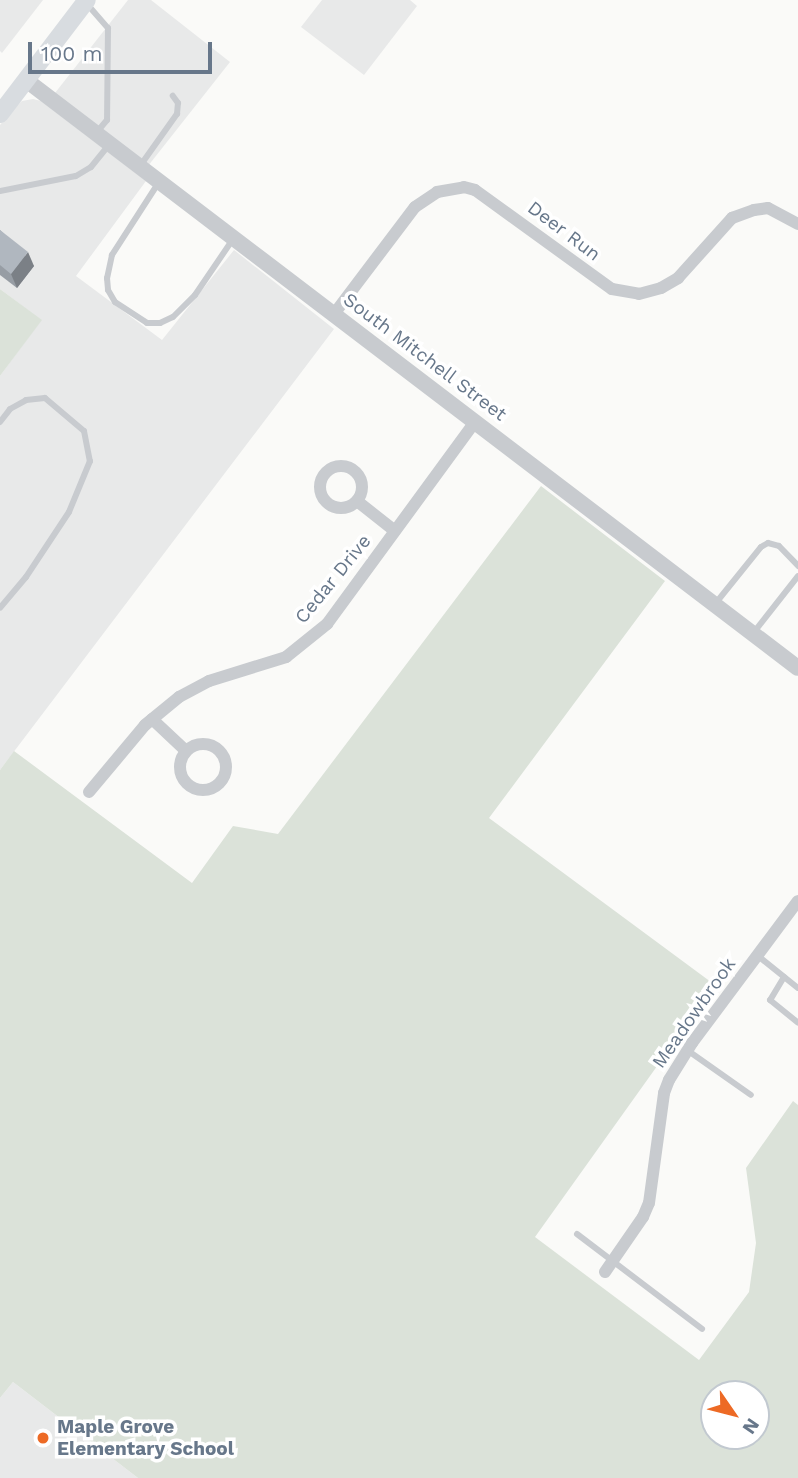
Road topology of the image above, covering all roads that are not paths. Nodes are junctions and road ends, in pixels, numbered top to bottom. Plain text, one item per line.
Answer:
1 (86, 1) edge
2 (26, 80) junction
3 (173, 96) dead end
4 (0, 114) edge
5 (96, 133) junction
6 (111, 144) junction
7 (140, 166) junction
8 (160, 180) junction
9 (0, 191) edge
10 (798, 224) edge
11 (234, 238) junction
12 (334, 314) junction
13 (0, 422) edge
14 (475, 422) junction
15 (357, 501) dead end
16 (395, 531) junction
17 (798, 566) edge
18 (798, 576) edge
19 (715, 604) junction
20 (0, 608) edge
21 (753, 633) junction
22 (798, 668) edge
23 (152, 719) junction
24 (186, 751) dead end
25 (89, 792) dead end
26 (798, 901) edge
27 (758, 956) junction
28 (784, 977) junction
29 (798, 988) edge
30 (798, 1023) edge
31 (687, 1050) junction
32 (751, 1095) dead end
33 (577, 1234) dead end
34 (608, 1267) junction
35 (702, 1329) dead end

1 - 2 main road
1 - 5 lane
2 - 4 main road
2 - 5 street, South Mitchell Street
3 - 7 lane
5 - 6 street, South Mitchell Street
6 - 7 street, South Mitchell Street
6 - 9 lane
7 - 8 street, South Mitchell Street
8 - 11 street, South Mitchell Street
8 - 11 lane
10 - 12 street, Deer Run
11 - 12 street, South Mitchell Street
12 - 14 street, South Mitchell Street
13 - 20 lane
14 - 16 street, Cedar Drive
14 - 19 street, South Mitchell Street
15 - 16 street
16 - 23 street, Cedar Drive
17 - 19 lane
18 - 21 lane
19 - 21 street, South Mitchell Street
21 - 22 street, South Mitchell Street
23 - 24 street
23 - 25 street, Cedar Drive
26 - 27 street, Meadowbrook
27 - 28 lane
27 - 31 street, Meadowbrook
28 - 29 lane
28 - 30 lane
31 - 32 lane
31 - 34 street, Meadowbrook
33 - 34 lane
34 - 35 lane

